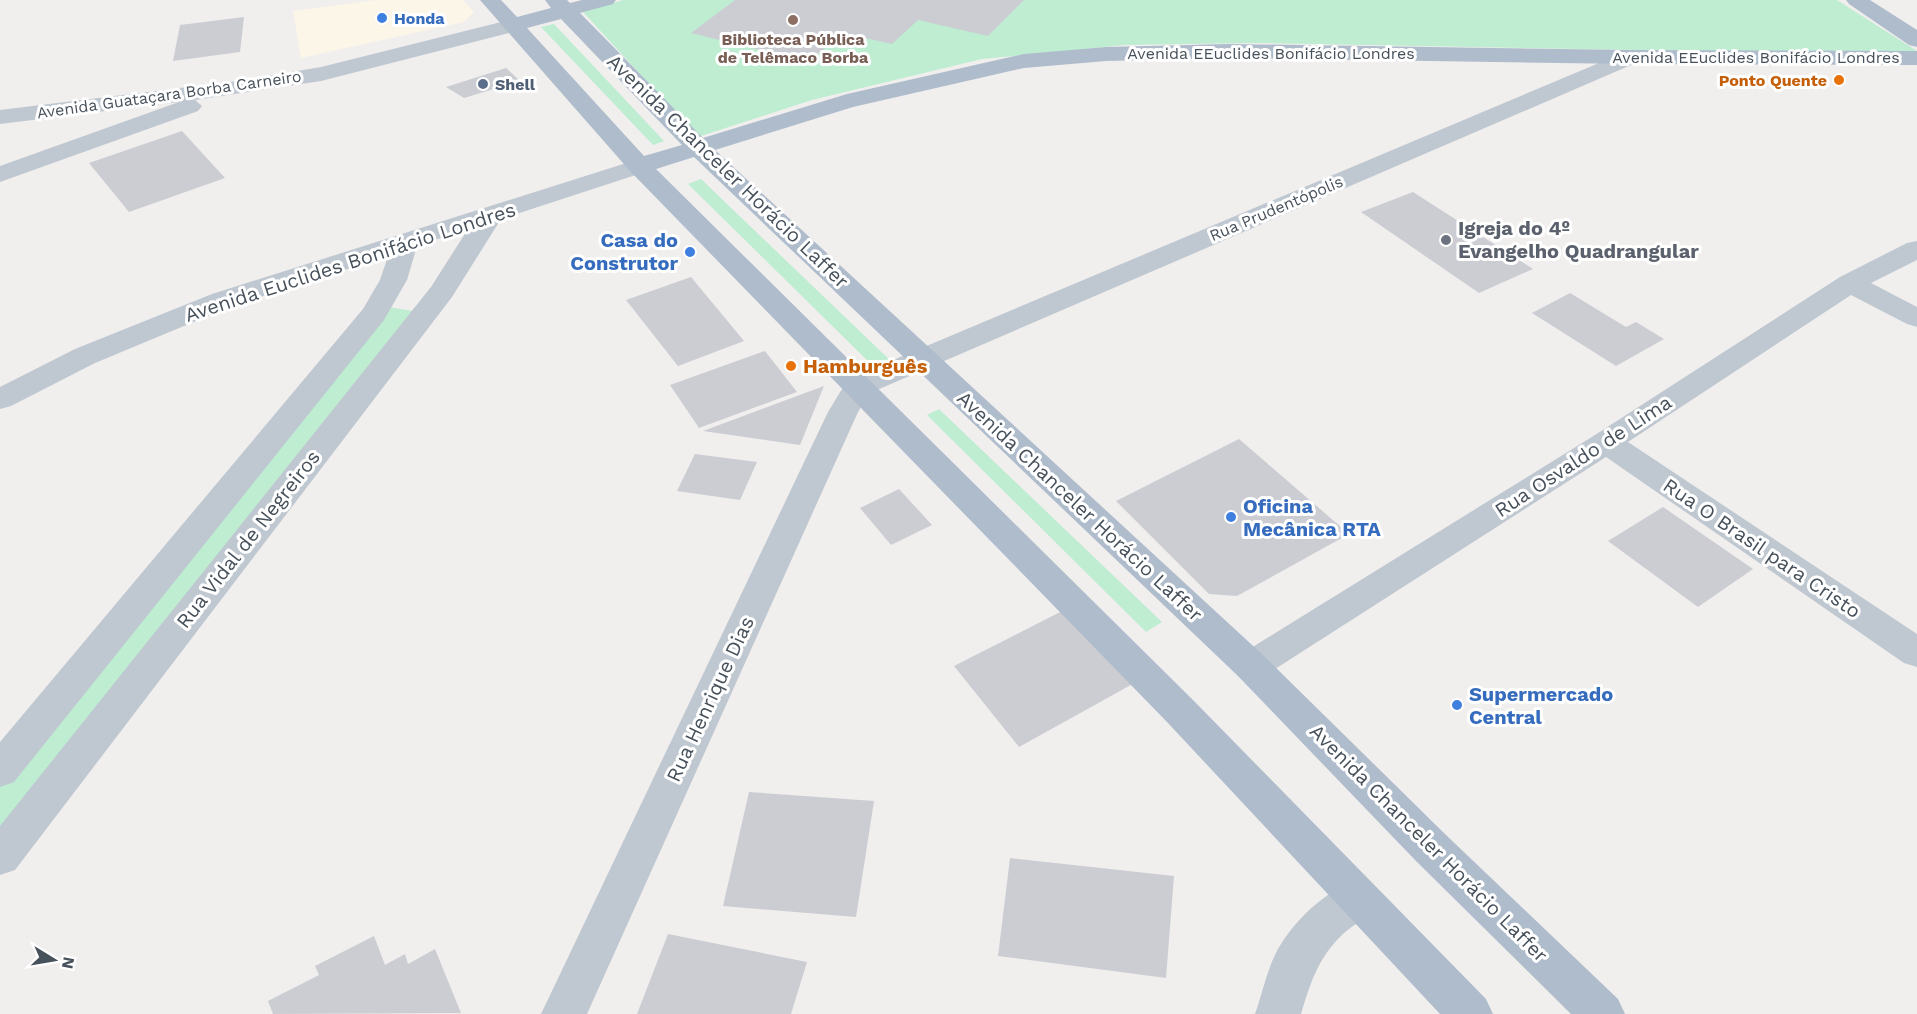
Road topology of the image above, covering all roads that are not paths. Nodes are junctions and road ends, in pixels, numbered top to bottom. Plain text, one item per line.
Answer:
1 (490, 0) edge
2 (606, 0) edge
3 (1856, 0) edge
4 (561, 6) edge
5 (513, 25) junction
6 (1917, 40) edge
7 (1630, 57) junction
8 (1917, 58) edge
9 (237, 88) junction
10 (0, 117) edge
11 (698, 147) junction
12 (639, 166) junction
13 (0, 174) edge
14 (490, 216) junction
15 (404, 242) junction
16 (1917, 249) edge
17 (1850, 282) junction
18 (1917, 318) edge
19 (922, 359) junction
20 (859, 386) junction
21 (0, 399) edge
22 (1606, 442) junction
23 (1917, 653) edge
24 (1251, 666) junction
25 (0, 770) edge
26 (0, 857) edge
27 (1357, 898) junction
28 (564, 1014) edge
29 (1278, 1014) edge
30 (1470, 1014) edge
31 (1602, 1014) edge

1 - 5 main road
2 - 4 main road
3 - 6 main road
4 - 5 main road
4 - 11 main road, Avenida Chanceler Horácio Laffer
5 - 9 street, Avenida Guataçara Borba Carneiro
5 - 12 main road
7 - 8 main road, Avenida EEuclides Bonifácio Londres
7 - 11 main road, Avenida EEuclides Bonifácio Londres
7 - 19 street, Rua Prudentópolis
9 - 10 street, Avenida Guataçara Borba Carneiro
9 - 13 street
11 - 12 main road, Avenida EEuclides Bonifácio Londres
11 - 19 main road, Avenida Chanceler Horácio Laffer
12 - 14 street, Avenida Euclides Bonifácio Londres
12 - 20 main road
14 - 15 street, Avenida Euclides Bonifácio Londres
14 - 26 street, Rua Vidal de Negreiros
15 - 21 street, Avenida Euclides Bonifácio Londres
15 - 25 street
16 - 17 street, Rua Osvaldo de Lima
17 - 18 street
17 - 22 street, Rua Osvaldo de Lima
19 - 20 street, Rua Prudentópolis
19 - 24 main road, Avenida Chanceler Horácio Laffer
20 - 27 main road
20 - 28 street, Rua Henrique Dias
22 - 23 street, Rua O Brasil para Cristo
22 - 24 street, Rua Osvaldo de Lima
24 - 31 main road, Avenida Chanceler Horácio Laffer
27 - 29 street
27 - 30 main road

